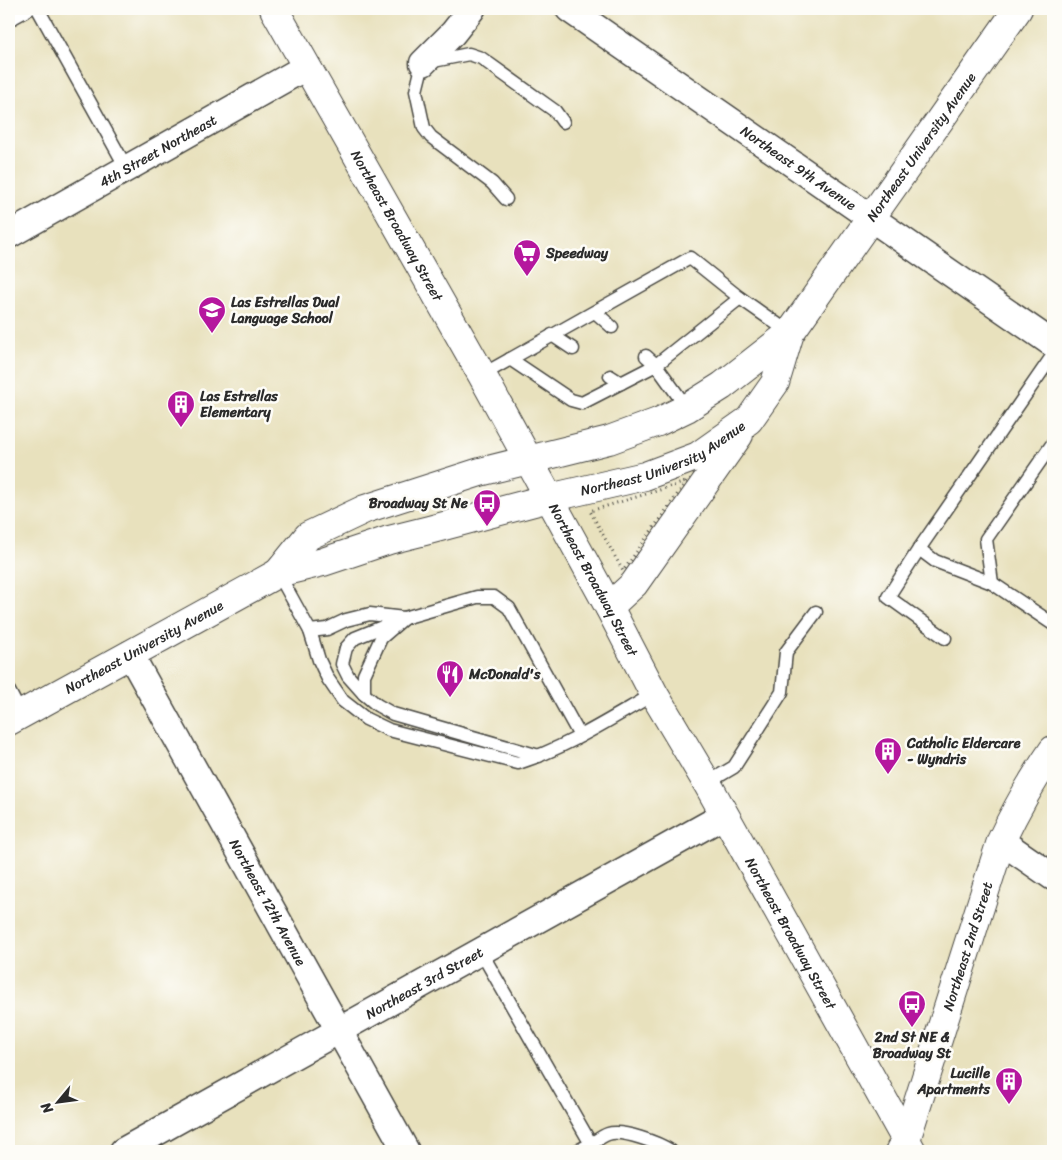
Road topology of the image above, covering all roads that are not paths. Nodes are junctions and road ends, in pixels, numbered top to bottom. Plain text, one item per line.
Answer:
1 (29, 9) edge
2 (38, 9) edge
3 (274, 9) edge
4 (472, 9) edge
5 (569, 9) edge
6 (1018, 9) edge
7 (9, 20) edge
8 (422, 63) junction
9 (306, 67) junction
10 (563, 122) dead end
11 (127, 169) junction
12 (506, 199) dead end
13 (871, 217) junction
14 (9, 235) edge
15 (740, 298) junction
16 (595, 312) junction
17 (612, 327) dead end
18 (790, 334) junction
19 (552, 335) junction
20 (1053, 344) edge
21 (574, 349) dead end
22 (1053, 355) edge
23 (646, 356) dead end
24 (510, 359) junction
25 (656, 365) junction
26 (482, 375) junction
27 (687, 408) junction
28 (749, 420) junction
29 (1053, 443) edge
30 (529, 460) junction
31 (549, 498) junction
32 (919, 549) junction
33 (278, 573) junction
34 (992, 583) junction
35 (609, 607) junction
36 (816, 612) dead end
37 (404, 618) junction
38 (1053, 624) edge
39 (310, 632) junction
40 (945, 638) dead end
41 (130, 654) junction
42 (364, 694) junction
43 (654, 694) junction
44 (13, 709) edge
45 (580, 736) junction
46 (1053, 750) edge
47 (539, 756) junction
48 (708, 784) junction
49 (725, 815) junction
50 (1001, 841) junction
51 (1053, 878) edge
52 (481, 952) junction
53 (340, 1032) junction
54 (591, 1144) junction
55 (906, 1148) edge
56 (123, 1151) edge
57 (406, 1151) edge
58 (577, 1151) edge
59 (671, 1151) edge

1 - 7 lane
2 - 11 lane
3 - 9 main road, Northeast Broadway Street
4 - 8 street
5 - 13 street, Northeast 9th Avenue
6 - 13 main road, Northeast University Avenue
8 - 10 lane
8 - 12 lane
9 - 11 street, 4th Street Northeast
9 - 26 main road, Northeast Broadway Street
11 - 14 street, 4th Street Northeast
13 - 18 main road, Northeast University Avenue
13 - 20 street, Northeast 9th Avenue
15 - 16 lane
15 - 18 lane
15 - 25 lane
16 - 17 lane
16 - 19 lane
18 - 27 main road, Northeast University Avenue
18 - 28 main road, Northeast University Avenue
19 - 21 lane
19 - 24 lane
22 - 32 lane
23 - 25 lane
24 - 25 lane
24 - 26 lane
25 - 27 lane
26 - 30 main road, Northeast Broadway Street
27 - 30 main road, Northeast University Avenue
28 - 31 main road, Northeast University Avenue
28 - 35 main road
29 - 34 lane
30 - 31 main road, Northeast Broadway Street
30 - 33 main road, Northeast University Avenue
31 - 33 main road, Northeast University Avenue
31 - 35 main road, Northeast Broadway Street
32 - 34 lane
32 - 40 lane
33 - 39 lane
33 - 41 main road, Northeast University Avenue
34 - 38 lane
35 - 43 main road, Northeast Broadway Street
36 - 48 lane
37 - 39 lane
37 - 42 lane
37 - 42 lane
37 - 45 lane
39 - 47 lane
41 - 44 main road, Northeast University Avenue
41 - 53 street, Northeast 12th Avenue
42 - 47 lane
43 - 45 lane
43 - 48 main road, Northeast Broadway Street
45 - 47 lane
46 - 50 main road, Northeast 2nd Street
48 - 49 main road, Northeast Broadway Street
49 - 52 street, Northeast 3rd Street
49 - 55 main road, Northeast Broadway Street
50 - 51 street
50 - 55 main road, Northeast 2nd Street
52 - 53 street, Northeast 3rd Street
52 - 54 lane
53 - 56 street, Northeast 3rd Street
53 - 57 street, Northeast 12th Avenue
54 - 58 lane
54 - 59 lane

